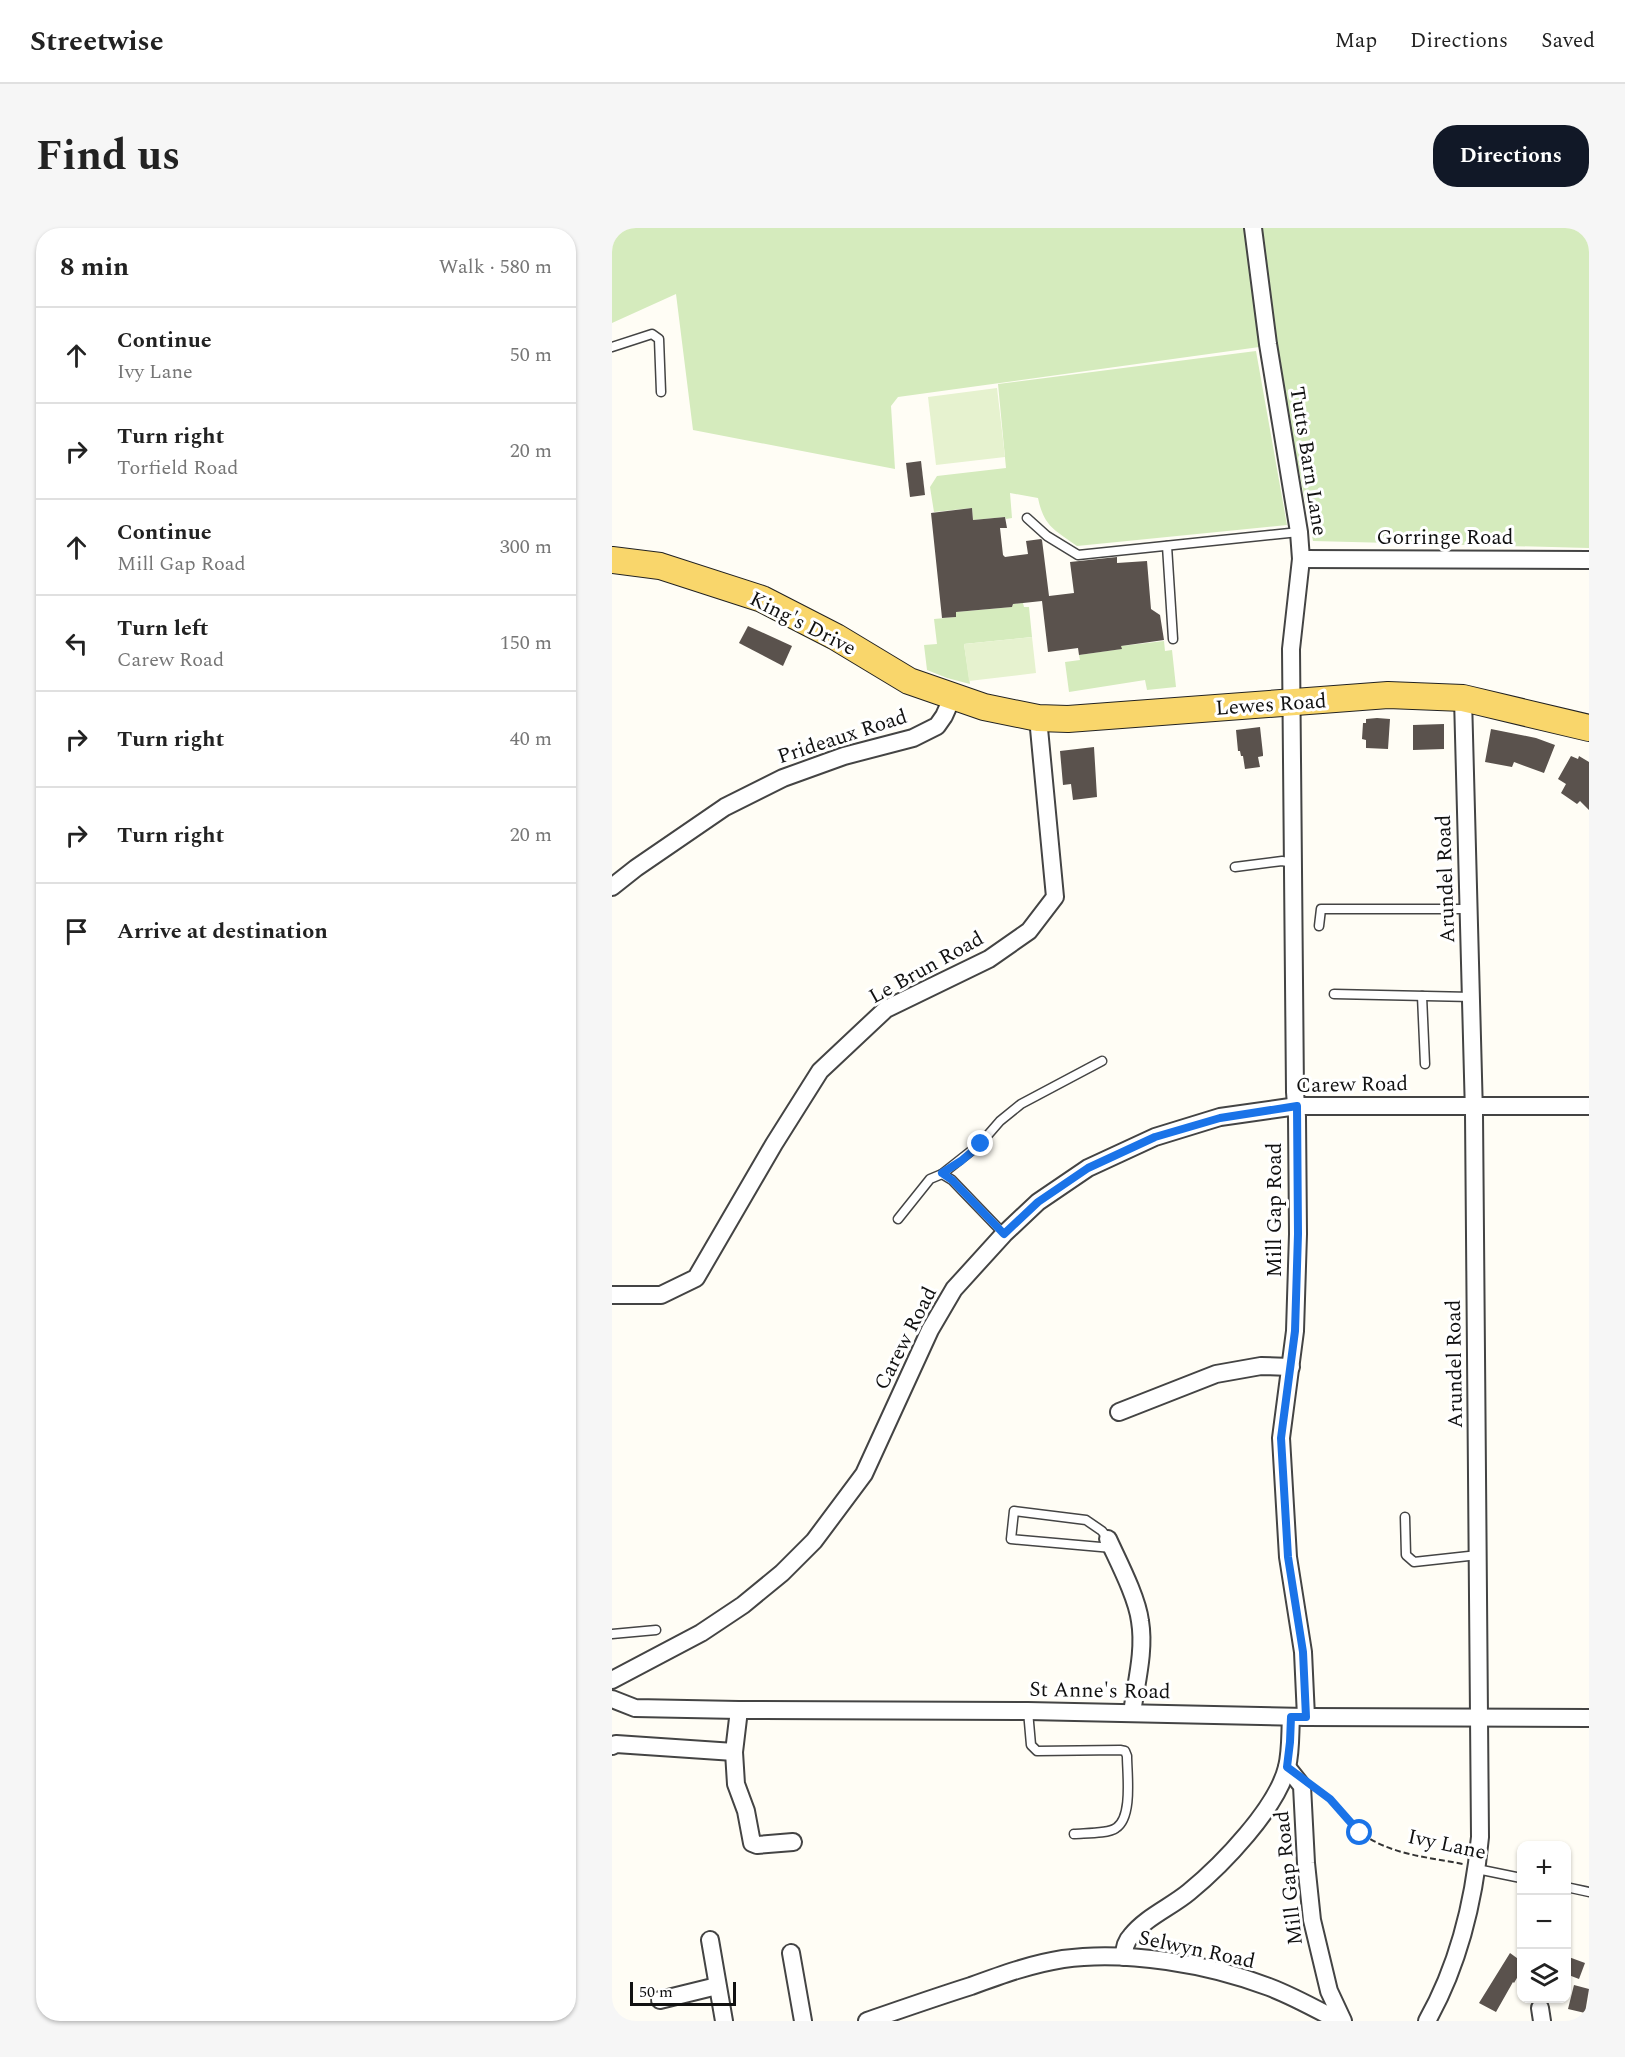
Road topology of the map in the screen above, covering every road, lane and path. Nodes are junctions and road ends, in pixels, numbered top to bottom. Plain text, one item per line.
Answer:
1 (1253, 228) edge
2 (612, 347) edge
3 (661, 392) dead end
4 (1027, 518) dead end
5 (1299, 532) junction
6 (1167, 546) junction
7 (1301, 559) junction
8 (612, 560) edge
9 (1589, 560) edge
10 (1173, 639) dead end
11 (953, 696) junction
12 (1463, 698) junction
13 (1290, 702) junction
14 (1038, 718) junction
15 (1589, 728) edge
16 (1294, 863) junction
17 (1235, 867) dead end
18 (612, 887) edge
19 (1468, 909) junction
20 (1319, 926) dead end
21 (1334, 994) dead end
22 (1422, 996) junction
23 (1472, 997) junction
24 (1102, 1061) dead end
25 (1425, 1064) dead end
26 (1474, 1104) junction
27 (1297, 1106) junction
28 (1589, 1106) edge
29 (942, 1173) junction
30 (897, 1219) dead end
31 (1004, 1234) junction
32 (612, 1295) edge
33 (1290, 1367) junction
34 (1119, 1412) dead end
35 (1405, 1517) dead end
36 (1110, 1543) junction
37 (1479, 1555) junction
38 (656, 1630) dead end
39 (612, 1634) edge
40 (612, 1680) edge
41 (612, 1699) edge
42 (739, 1710) junction
43 (1028, 1712) junction
44 (1132, 1713) junction
45 (1298, 1717) junction
46 (1479, 1718) junction
47 (1589, 1718) edge
48 (612, 1746) edge
49 (734, 1752) junction
50 (1287, 1767) junction
51 (1313, 1786) dead end
52 (1074, 1834) dead end
53 (793, 1842) dead end
54 (1477, 1869) junction
55 (1517, 1877) edge
56 (1571, 1888) edge
57 (1589, 1892) edge
58 (710, 1940) dead end
59 (791, 1953) dead end
60 (1124, 1957) junction
61 (717, 1986) junction
62 (660, 2000) dead end
63 (724, 2021) edge
64 (803, 2021) edge
65 (867, 2021) edge
66 (1339, 2021) edge
67 (1343, 2021) edge
68 (1426, 2021) edge

1 - 5 street, Tutts Barn Lane
2 - 3 lane
4 - 6 lane
5 - 6 lane
5 - 7 street, Tutts Barn Lane
6 - 10 lane
7 - 9 street, Gorringe Road
7 - 13 street, Tutts Barn Lane
8 - 11 main road, King's Drive
11 - 14 main road, Lewes Road
11 - 18 street, Prideaux Road
12 - 13 main road, Lewes Road
12 - 15 main road, Lewes Road
12 - 19 street, Arundel Road
13 - 14 main road, Lewes Road
13 - 16 street, Mill Gap Road
14 - 32 street, Le Brun Road
16 - 17 lane
16 - 27 street, Mill Gap Road
19 - 20 lane
19 - 23 street, Arundel Road
21 - 22 lane
22 - 23 lane
22 - 25 lane
23 - 26 street, Arundel Road
24 - 29 lane
26 - 27 street, Carew Road
26 - 28 street, Carew Road
26 - 37 street, Arundel Road
27 - 31 street, Carew Road
27 - 33 street, Mill Gap Road
29 - 30 lane
29 - 31 lane
31 - 40 street, Carew Road
33 - 34 street
33 - 45 street, Mill Gap Road
35 - 37 lane
36 - 36 lane
36 - 44 street
37 - 46 street, Arundel Road
38 - 39 lane
41 - 42 street, St Anne's Road
42 - 43 street, St Anne's Road
42 - 49 street
43 - 44 street, St Anne's Road
43 - 52 lane
44 - 45 street, St Anne's Road
45 - 46 street, St Anne's Road
45 - 50 street, Mill Gap Road
46 - 47 street, St Anne's Road
46 - 54 street, Arundel Road
48 - 49 street
49 - 53 street
50 - 60 street, Mill Gap Road
50 - 67 street, Mill Gap Road
51 - 54 path, Ivy Lane
54 - 55 lane, Ivy Lane
54 - 68 street, Arundel Road
56 - 57 lane
58 - 61 street
59 - 64 street
60 - 65 street, Selwyn Road
60 - 66 street, Selwyn Road
61 - 62 street
61 - 63 street

